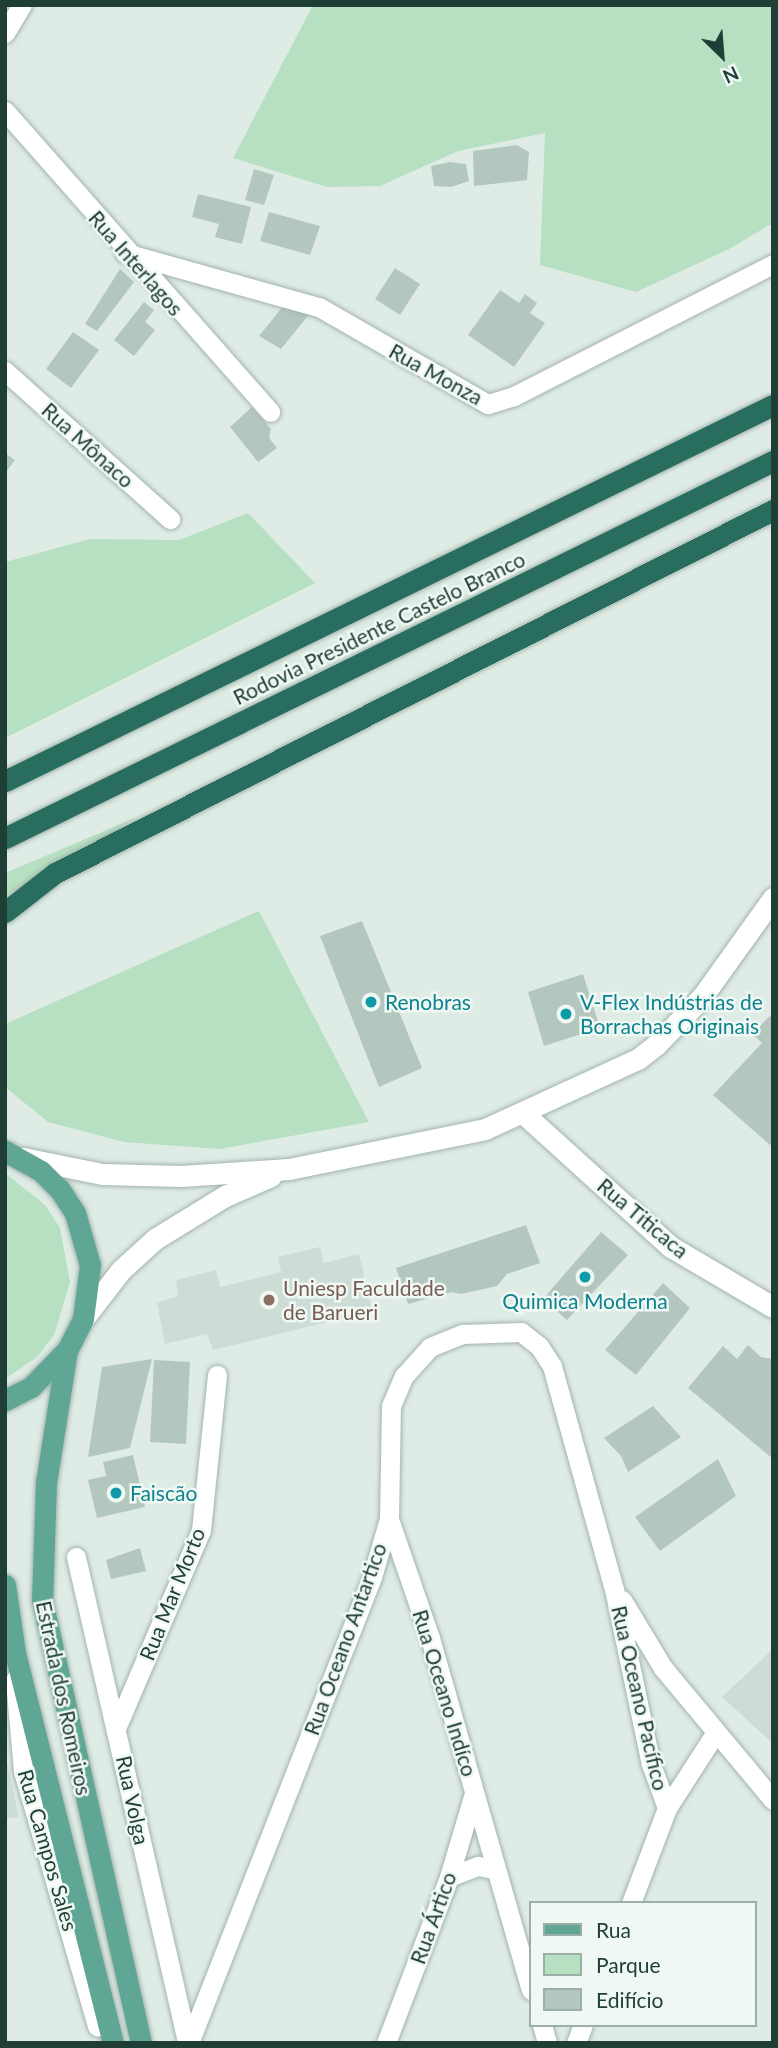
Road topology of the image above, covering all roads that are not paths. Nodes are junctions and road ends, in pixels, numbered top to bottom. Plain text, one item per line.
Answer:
1 (22, 5) edge
2 (5, 33) edge
3 (5, 111) edge
4 (125, 253) junction
5 (773, 264) edge
6 (5, 371) edge
7 (773, 405) edge
8 (270, 412) dead end
9 (773, 461) edge
10 (773, 510) edge
11 (170, 519) dead end
12 (5, 781) edge
13 (5, 838) edge
14 (55, 873) junction
15 (5, 897) edge
16 (773, 898) edge
17 (5, 912) edge
18 (523, 1113) junction
19 (12, 1154) edge
20 (289, 1169) junction
21 (773, 1307) edge
22 (83, 1319) junction
23 (67, 1350) junction
24 (217, 1375) dead end
25 (5, 1400) edge
26 (389, 1519) junction
27 (76, 1557) dead end
28 (5, 1585) edge
29 (614, 1588) junction
30 (15, 1653) junction
31 (117, 1726) junction
32 (716, 1732) junction
33 (475, 1793) junction
34 (773, 1800) edge
35 (667, 1808) junction
36 (494, 1869) junction
37 (449, 1877) junction
38 (632, 1901) edge
39 (530, 1987) edge
40 (102, 2043) edge
41 (113, 2043) edge
42 (141, 2043) edge
43 (188, 2043) edge
44 (386, 2043) edge

1 - 2 street
3 - 4 street, Rua Interlagos
4 - 5 street, Rua Monza
4 - 8 street, Rua Interlagos
6 - 11 street, Rua Mônaco
7 - 12 highway, Rodovia Presidente Castelo Branco
9 - 13 highway, Rodovia Presidente Castelo Branco
10 - 14 highway
14 - 15 highway
14 - 17 highway
16 - 18 street
18 - 20 street
18 - 21 street, Rua Titicaca
19 - 20 street
19 - 22 main road
20 - 22 street
22 - 23 main road
23 - 25 main road
23 - 42 main road, Estrada dos Romeiros
24 - 31 street, Rua Mar Morto
26 - 29 street, Rua Oceano Antartico
26 - 33 street, Rua Oceano Indíco
26 - 43 street, Rua Oceano Antartico
27 - 31 street, Rua Volga
28 - 30 main road, Estrada dos Romeiros
29 - 32 street
29 - 35 street, Rua Oceano Pacífico
30 - 40 street, Rua Campos Sales
30 - 41 main road, Estrada dos Romeiros
31 - 43 street, Rua Volga
32 - 34 street
32 - 35 street, Rua Oceano Pacífico
33 - 36 street, Rua Oceano Indíco
33 - 37 street, Rua Ártico
35 - 38 street, Rua Oceano Pacífico
36 - 37 street
36 - 39 street, Rua Oceano Indíco
37 - 44 street, Rua Ártico

